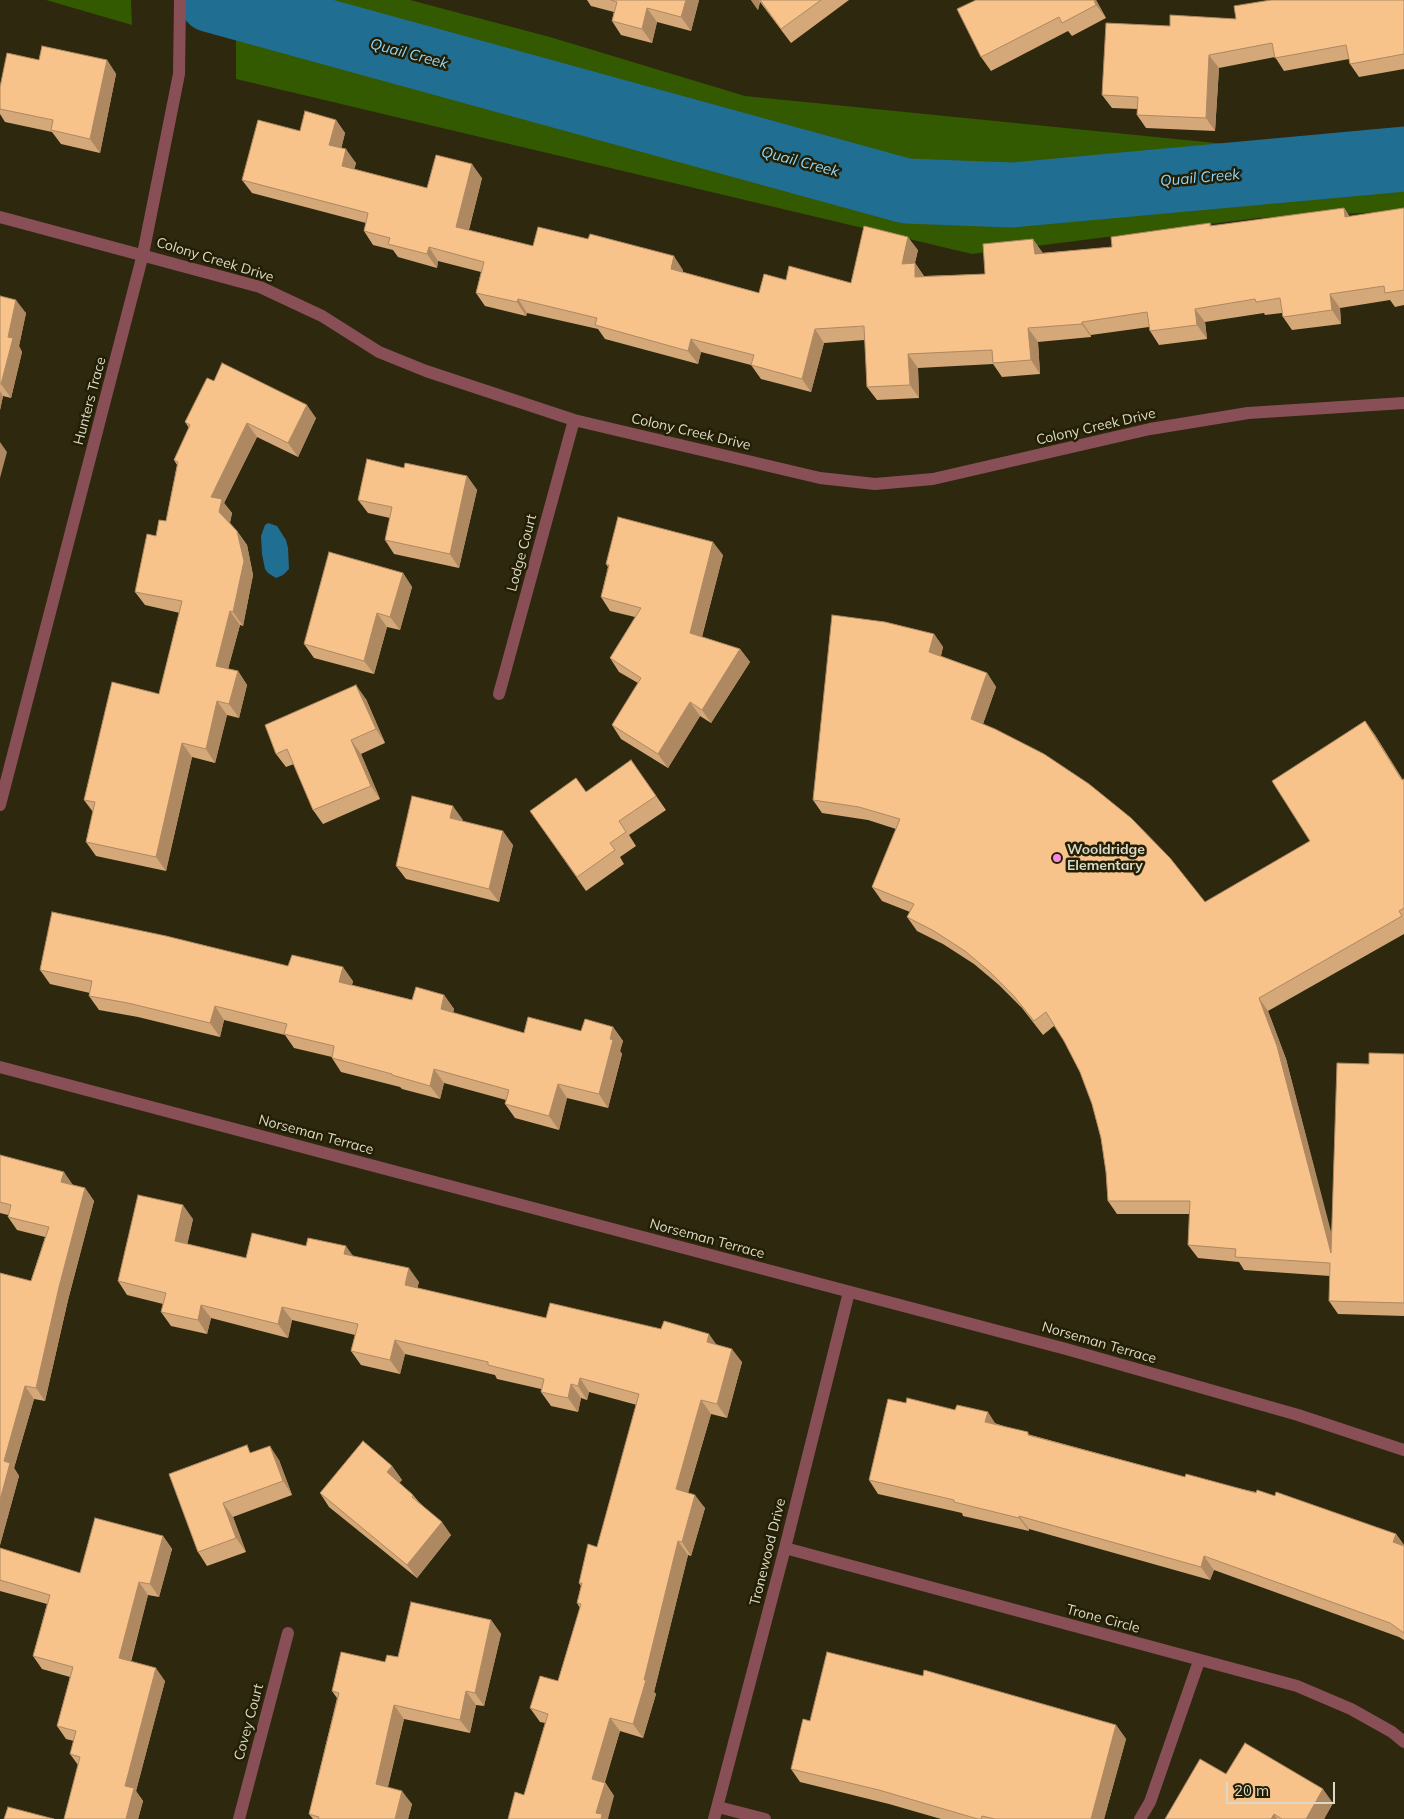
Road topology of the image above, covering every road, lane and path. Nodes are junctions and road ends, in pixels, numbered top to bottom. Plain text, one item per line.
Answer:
1 (180, 0) edge
2 (0, 217) edge
3 (143, 254) junction
4 (1404, 403) edge
5 (574, 420) junction
6 (499, 694) dead end
7 (0, 805) edge
8 (0, 1067) edge
9 (848, 1292) junction
10 (1404, 1450) edge
11 (785, 1548) junction
12 (288, 1633) dead end
13 (1199, 1661) junction
14 (1404, 1742) edge
15 (716, 1813) edge
16 (239, 1819) edge
17 (765, 1819) edge
18 (1140, 1819) edge

1 - 3 street, Hunters Trace
2 - 3 street, Colony Creek Drive
3 - 5 street, Colony Creek Drive
3 - 7 street, Hunters Trace
4 - 5 street, Colony Creek Drive
5 - 6 street, Lodge Court
8 - 9 street, Norseman Terrace
9 - 10 street, Norseman Terrace
9 - 11 street, Tronewood Drive
11 - 13 street, Trone Circle
11 - 15 street, Tronewood Drive
12 - 16 street, Covey Court
13 - 14 street, Trone Circle
13 - 18 street
15 - 17 street

